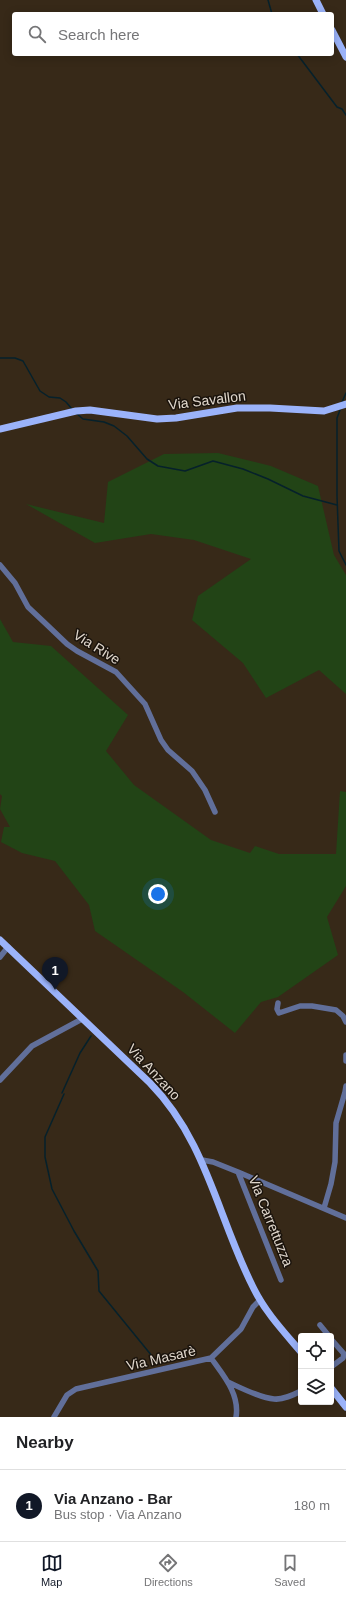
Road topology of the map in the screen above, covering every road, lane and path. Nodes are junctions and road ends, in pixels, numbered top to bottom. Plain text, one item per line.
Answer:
1 (316, 0) edge
2 (322, 12) edge
3 (334, 34) edge
4 (346, 57) edge
5 (346, 404) edge
6 (0, 429) edge
7 (0, 566) edge
8 (215, 812) dead end
9 (0, 940) edge
10 (8, 947) junction
11 (0, 956) edge
12 (278, 1003) dead end
13 (82, 1019) junction
14 (346, 1022) edge
15 (346, 1055) edge
16 (346, 1061) edge
17 (0, 1080) edge
18 (346, 1086) edge
19 (202, 1160) junction
20 (238, 1172) junction
21 (324, 1208) junction
22 (346, 1218) edge
23 (281, 1280) dead end
24 (260, 1300) junction
25 (320, 1325) dead end
26 (327, 1333) edge
27 (334, 1342) edge
28 (298, 1348) edge
29 (211, 1358) junction
30 (334, 1365) edge
31 (228, 1382) junction
32 (298, 1392) edge
33 (334, 1392) edge
34 (346, 1407) edge
35 (54, 1417) edge
36 (236, 1417) edge

1 - 2 main road
3 - 4 main road
5 - 6 main road, Via Savallon
7 - 8 street, Via Rive
9 - 10 main road, Via Anzano
10 - 11 street
10 - 13 main road, Via Anzano
12 - 14 street
13 - 17 street
13 - 19 main road, Via Anzano
15 - 16 street
18 - 21 street
19 - 20 street, Via Carrettuzza
19 - 24 main road, Via Anzano
20 - 21 street, Via Carrettuzza
20 - 23 street, Via Carrettuzza
21 - 22 street, Via Carrettuzza
24 - 28 main road, Via Anzano
24 - 29 street, Via Masarè
25 - 26 street
27 - 30 street
29 - 31 street
29 - 35 street, Via Masarè
31 - 32 street
31 - 36 street
33 - 34 main road

